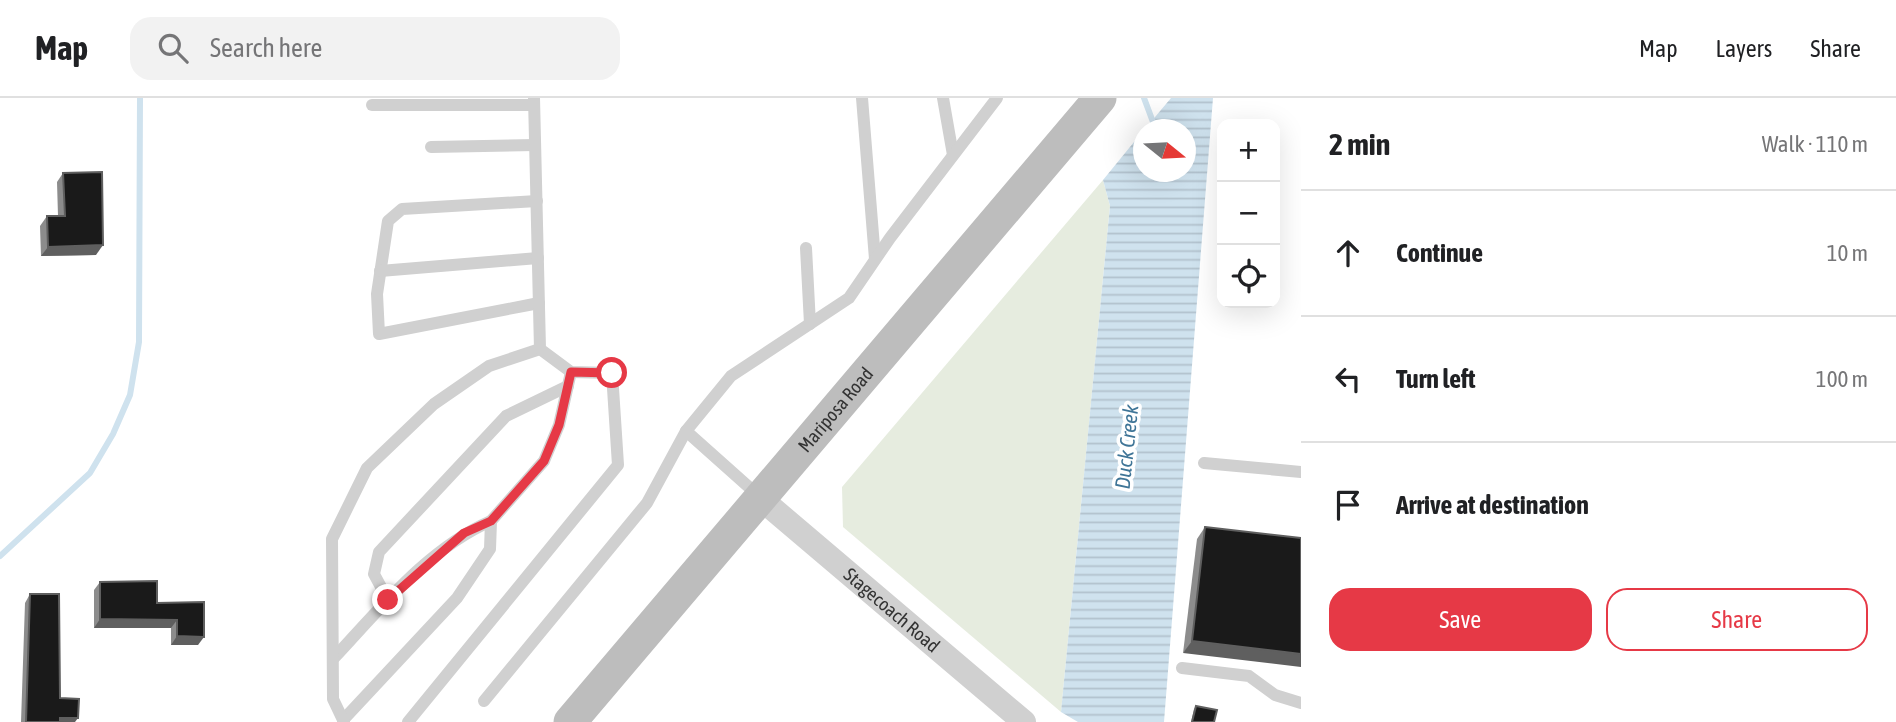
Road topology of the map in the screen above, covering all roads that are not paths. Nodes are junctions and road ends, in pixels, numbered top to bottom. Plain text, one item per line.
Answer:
1 (862, 98) edge
2 (943, 98) edge
3 (997, 98) edge
4 (1100, 98) edge
5 (534, 102) edge
6 (372, 105) dead end
7 (535, 145) junction
8 (431, 147) dead end
9 (953, 155) junction
10 (537, 201) junction
11 (806, 248) dead end
12 (538, 258) junction
13 (876, 259) junction
14 (380, 271) junction
15 (540, 303) junction
16 (810, 324) junction
17 (540, 349) junction
18 (571, 372) junction
19 (568, 386) junction
20 (687, 431) junction
21 (1204, 463) dead end
22 (1301, 472) edge
23 (760, 498) junction
24 (491, 521) junction
25 (388, 600) junction
26 (333, 659) junction
27 (1182, 668) dead end
28 (484, 701) dead end
29 (1301, 703) edge
30 (344, 721) edge
31 (408, 722) edge
32 (570, 722) edge
33 (1024, 722) edge

1 - 13 lane
2 - 9 lane
3 - 9 lane
4 - 23 main road, Mariposa Road
5 - 6 lane
5 - 7 lane
7 - 8 lane
7 - 10 lane
9 - 13 lane
10 - 12 lane
10 - 14 lane
11 - 16 lane
12 - 14 lane
12 - 15 lane
13 - 16 lane
14 - 15 lane
15 - 17 lane
16 - 20 lane
17 - 18 lane
17 - 26 lane
18 - 19 lane
18 - 31 lane
19 - 24 lane
19 - 25 lane
20 - 23 lane
20 - 28 lane
21 - 22 lane
23 - 32 main road, Mariposa Road
23 - 33 street, Stagecoach Road
24 - 25 lane
24 - 30 lane
25 - 26 lane
26 - 30 lane
27 - 29 lane

